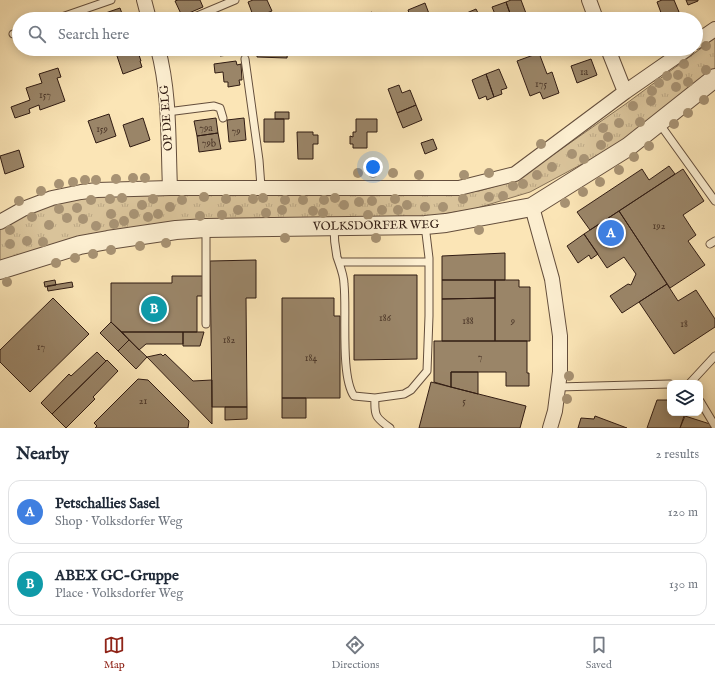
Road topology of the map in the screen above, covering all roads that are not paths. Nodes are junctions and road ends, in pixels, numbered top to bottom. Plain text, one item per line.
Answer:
1 (111, 0) edge
2 (144, 0) edge
3 (235, 0) edge
4 (589, 0) edge
5 (76, 12) edge
6 (147, 12) edge
7 (207, 12) edge
8 (593, 12) edge
9 (715, 29) edge
10 (703, 37) edge
11 (160, 56) edge
12 (611, 56) edge
13 (677, 56) edge
14 (245, 59) dead end
15 (715, 78) edge
16 (625, 92) junction
17 (167, 112) junction
18 (223, 118) dead end
19 (658, 123) junction
20 (261, 187) junction
21 (170, 188) junction
22 (715, 201) edge
23 (532, 207) junction
24 (0, 222) edge
25 (425, 225) junction
26 (334, 226) junction
27 (206, 228) junction
28 (339, 262) junction
29 (429, 262) junction
30 (0, 270) edge
31 (206, 324) dead end
32 (715, 356) edge
33 (693, 380) edge
34 (667, 384) edge
35 (558, 387) junction
36 (375, 398) junction
37 (703, 406) edge
38 (715, 426) edge
39 (390, 428) edge
40 (550, 428) edge

1 - 5 lane
2 - 6 street
3 - 7 lane
4 - 8 street
9 - 10 street
11 - 17 street, OP DE ELG
12 - 16 street
13 - 16 street
14 - 20 lane
15 - 19 street, VOLKSDORFER WEG
16 - 20 street
17 - 18 lane
17 - 21 street, OP DE ELG
19 - 22 lane
19 - 23 street, VOLKSDORFER WEG
20 - 21 street
21 - 24 street
23 - 25 street, VOLKSDORFER WEG
23 - 35 street
25 - 26 street, VOLKSDORFER WEG
25 - 29 lane
26 - 27 street, VOLKSDORFER WEG
26 - 28 lane
27 - 30 street, VOLKSDORFER WEG
27 - 31 lane
28 - 29 lane
28 - 36 lane
29 - 36 lane
32 - 33 lane
34 - 35 lane
35 - 40 street
36 - 39 lane
37 - 38 lane

